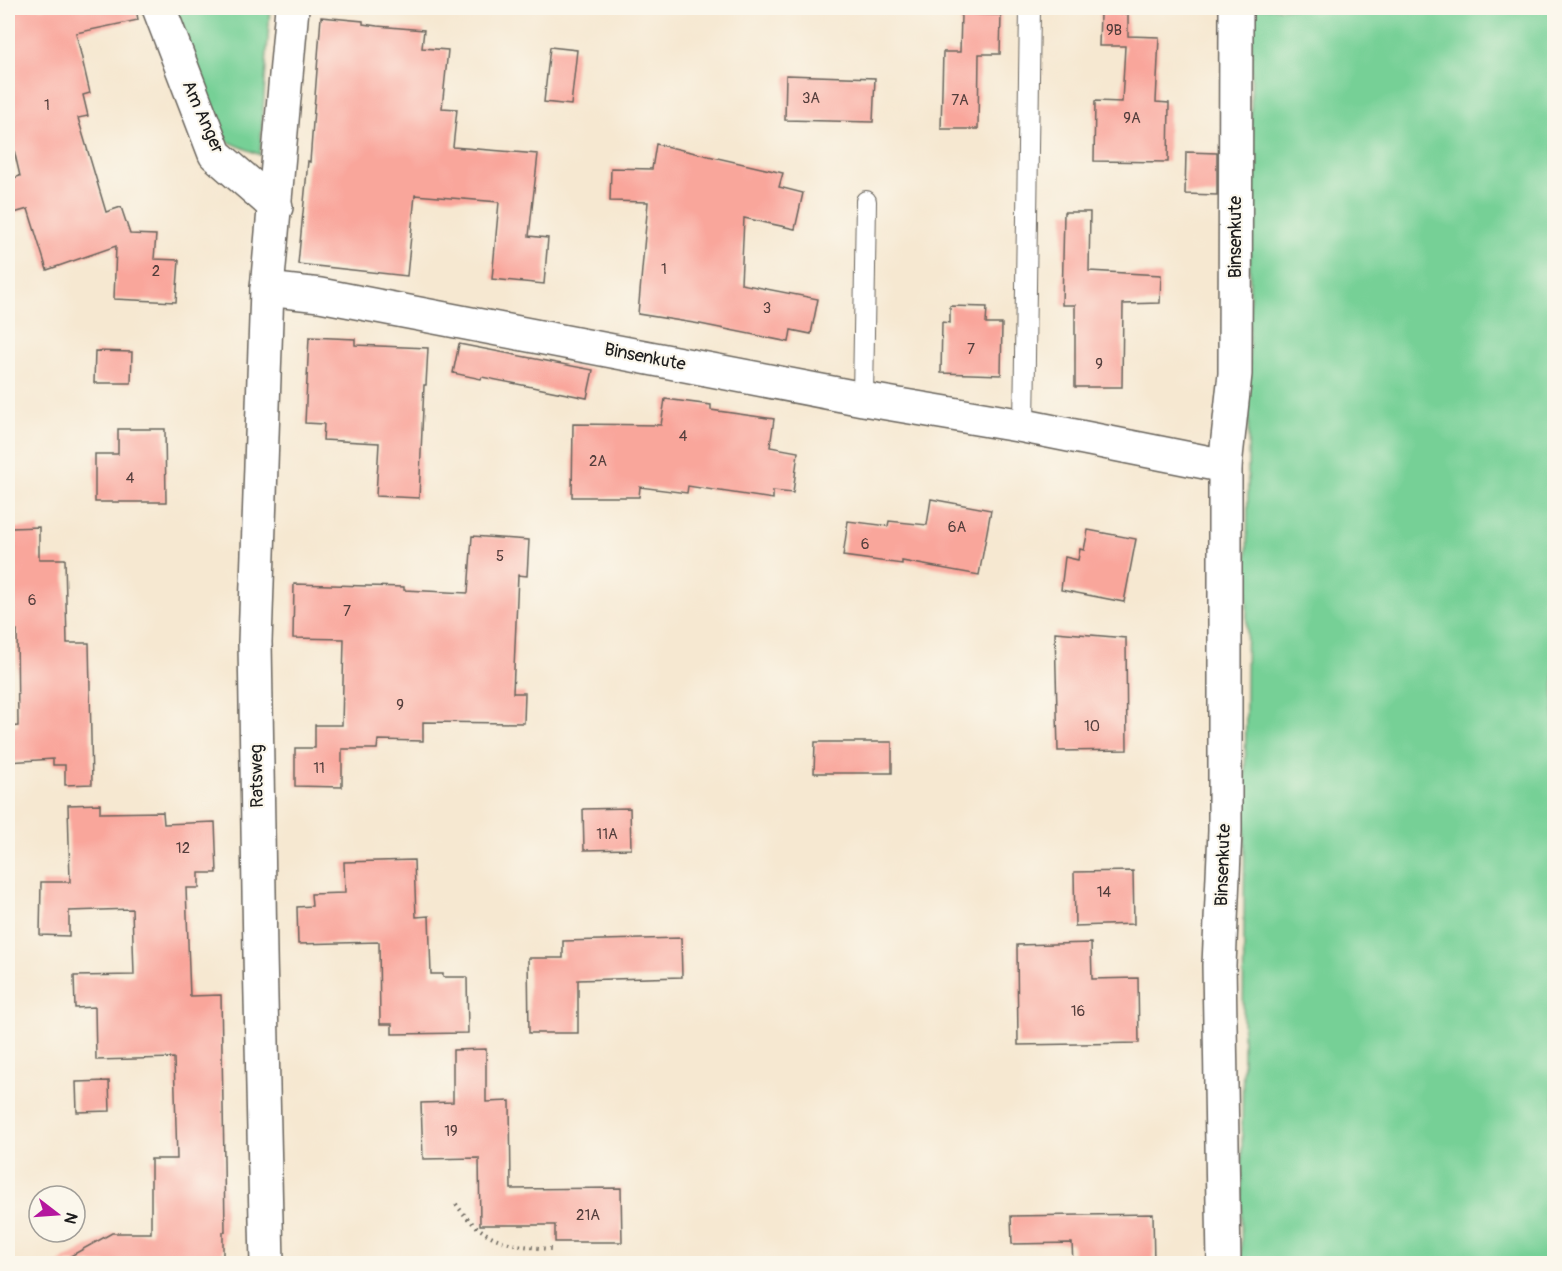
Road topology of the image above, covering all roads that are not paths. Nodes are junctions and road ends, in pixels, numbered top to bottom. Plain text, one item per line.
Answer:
1 (159, 8) edge
2 (292, 8) edge
3 (1030, 8) edge
4 (1236, 8) edge
5 (866, 201) dead end
6 (276, 207) junction
7 (267, 289) junction
8 (863, 399) junction
9 (1024, 426) junction
10 (1224, 466) junction
11 (267, 1263) edge
12 (1224, 1263) edge

1 - 6 street, Am Anger
2 - 6 street
3 - 9 lane
4 - 10 street, Binsenkute
5 - 8 lane
6 - 7 street
7 - 8 street, Binsenkute
7 - 11 street, Ratsweg
8 - 9 street, Binsenkute
9 - 10 street, Binsenkute
10 - 12 street, Binsenkute

